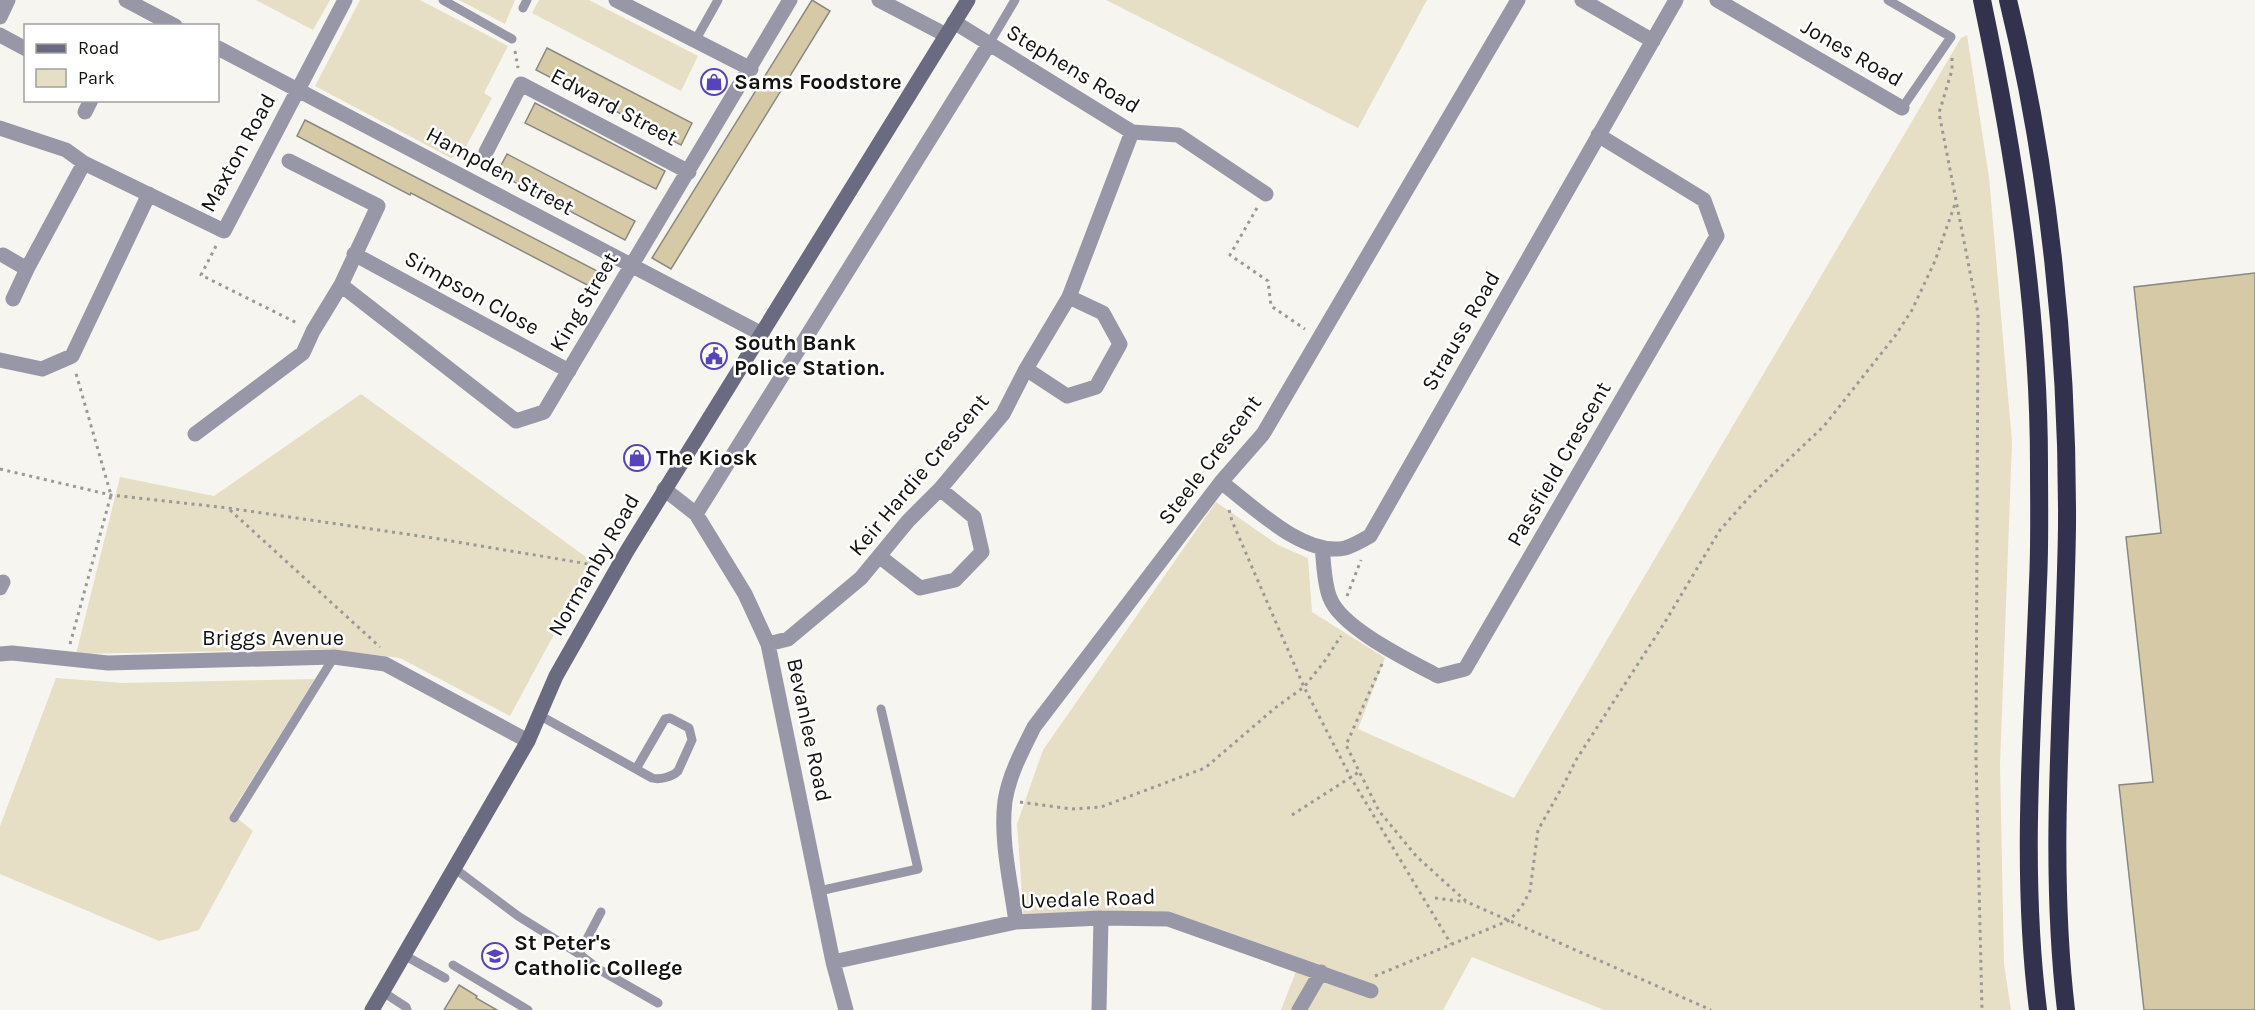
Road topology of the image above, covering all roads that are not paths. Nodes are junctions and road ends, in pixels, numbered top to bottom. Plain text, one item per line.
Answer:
1 (8, 0) edge
2 (126, 0) edge
3 (345, 0) edge
4 (443, 0) edge
5 (616, 0) edge
6 (718, 0) edge
7 (790, 0) edge
8 (879, 0) edge
9 (968, 0) edge
10 (1015, 0) edge
11 (1518, 0) edge
12 (1582, 0) edge
13 (1676, 0) edge
14 (1717, 0) edge
15 (1888, 0) edge
16 (1982, 0) edge
17 (2008, 0) edge
18 (0, 17) edge
19 (171, 24) edge
20 (950, 28) junction
21 (0, 35) edge
22 (512, 39) dead end
23 (695, 41) junction
24 (1653, 41) junction
25 (989, 44) junction
26 (24, 48) edge
27 (219, 49) edge
28 (751, 69) junction
29 (298, 90) junction
30 (1902, 108) joint
31 (0, 128) edge
32 (1132, 132) junction
33 (1598, 135) junction
34 (486, 152) dead end
35 (289, 161) dead end
36 (84, 163) junction
37 (689, 172) junction
38 (149, 194) junction
39 (1266, 194) road end
40 (354, 254) junction
41 (3, 255) dead end
42 (632, 266) junction
43 (27, 269) junction
44 (341, 285) junction
45 (1069, 297) junction
46 (13, 299) dead end
47 (762, 334) junction
48 (0, 360) edge
49 (1026, 369) junction
50 (568, 371) junction
51 (195, 434) dead end
52 (1221, 482) junction
53 (664, 489) junction
54 (940, 489) junction
55 (696, 514) junction
56 (1322, 548) junction
57 (879, 556) junction
58 (768, 644) junction
59 (0, 654) edge
60 (334, 657) junction
61 (881, 708) dead end
62 (539, 715) junction
63 (528, 741) junction
64 (636, 769) junction
65 (234, 818) dead end
66 (454, 868) junction
67 (819, 891) junction
68 (601, 912) dead end
69 (1101, 918) junction
70 (1016, 922) junction
71 (579, 954) junction
72 (405, 955) junction
73 (833, 962) junction
74 (453, 965) dead end
75 (1321, 972) junction
76 (445, 978) dead end
77 (1371, 991) dead end
78 (383, 992) junction
79 (658, 1003) dead end
80 (372, 1010) edge
81 (407, 1010) edge
82 (528, 1010) edge
83 (846, 1010) edge
84 (1099, 1010) edge
85 (1299, 1010) edge
86 (2038, 1010) edge
87 (2066, 1010) edge

1 - 18 street
2 - 19 street
3 - 29 street, Maxton Road
4 - 22 lane
5 - 23 street
6 - 23 lane
7 - 28 street, King Street
8 - 20 street, Stephens Road
9 - 20 street, Normanby Road
10 - 25 lane
11 - 52 street, Steele Crescent
12 - 24 street
13 - 24 street, Strauss Road
14 - 30 street, Jones Road
15 - 30 lane
16 - 86 highway
17 - 87 highway
20 - 25 street, Stephens Road
20 - 47 street, Normanby Road
21 - 26 street
23 - 28 street
24 - 33 street, Strauss Road
25 - 32 street, Stephens Road
25 - 55 street
27 - 29 street, Hampden Street
28 - 37 street, King Street
29 - 38 street, Maxton Road
29 - 42 street, Hampden Street
31 - 36 street, Maxton Road
32 - 39 street, Stephens Road
32 - 45 street, Keir Hardie Crescent
33 - 56 street, Strauss Road
33 - 56 street, Passfield Crescent
34 - 37 street, Edward Street
35 - 40 street
36 - 38 street, Maxton Road
36 - 43 street
37 - 42 street, King Street
38 - 48 street
40 - 44 street
40 - 50 street, Simpson Close
41 - 43 street
42 - 47 street, Hampden Street
42 - 50 street, King Street
43 - 46 street
44 - 50 street, King Street
44 - 51 street
45 - 49 street, Keir Hardie Crescent
45 - 49 street
47 - 53 street, Normanby Road
49 - 54 street, Keir Hardie Crescent
52 - 56 street
52 - 70 street, Steele Crescent
53 - 55 street, Bevanlee Road
53 - 62 street, Normanby Road
54 - 57 street, Keir Hardie Crescent
54 - 57 street
55 - 58 street, Bevanlee Road
57 - 58 street, Keir Hardie Crescent
58 - 67 street, Bevanlee Road
59 - 60 street, Briggs Avenue
60 - 63 street, Briggs Avenue
60 - 65 lane
61 - 67 lane
62 - 63 street, Normanby Road
62 - 64 lane
63 - 66 street, Normanby Road
64 - 64 lane
66 - 71 lane
66 - 72 street, Normanby Road
67 - 73 street, Bevanlee Road
68 - 71 lane
69 - 70 street, Uvedale Road
69 - 75 street, Uvedale Road
69 - 84 street
70 - 73 street, Uvedale Road
71 - 79 lane
72 - 76 lane
72 - 78 street, Normanby Road
73 - 83 street, Bevanlee Road
74 - 82 lane
75 - 77 street, Uvedale Road
75 - 85 street
78 - 80 street, Normanby Road
78 - 81 lane

